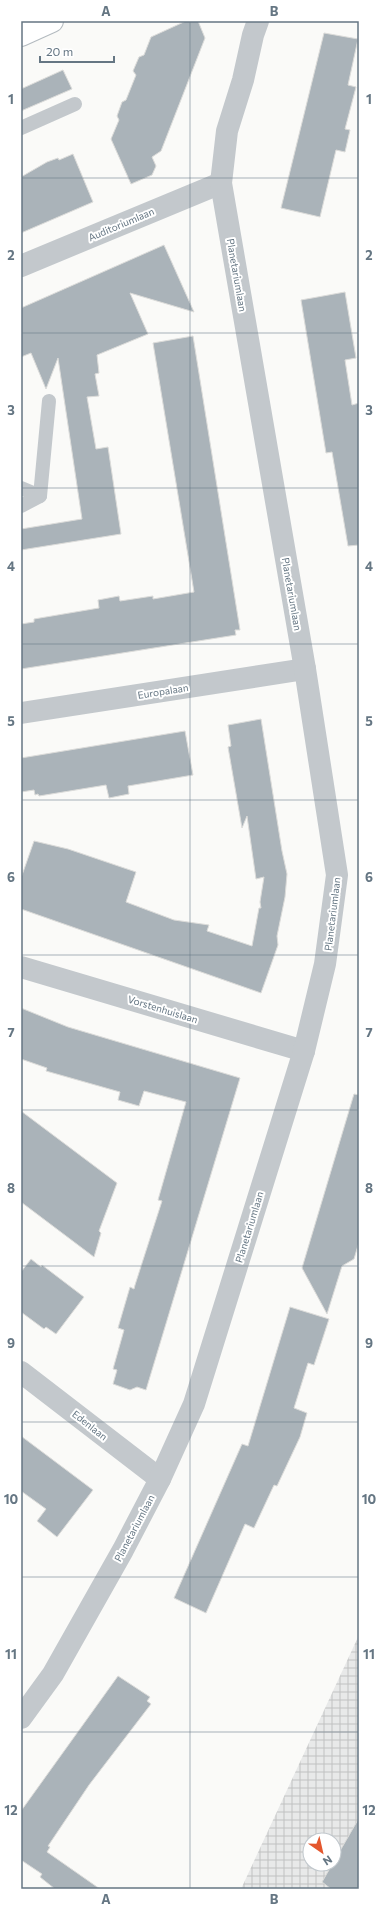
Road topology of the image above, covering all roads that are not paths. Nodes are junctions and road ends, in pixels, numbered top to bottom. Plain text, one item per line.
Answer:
1 (52, 21) edge
2 (252, 26) edge
3 (21, 35) edge
4 (75, 104) dead end
5 (21, 128) edge
6 (221, 183) junction
7 (21, 266) edge
8 (49, 401) dead end
9 (21, 488) edge
10 (40, 496) junction
11 (21, 506) edge
12 (305, 669) junction
13 (21, 713) edge
14 (21, 966) edge
15 (304, 1051) junction
16 (21, 1372) edge
17 (160, 1479) junction
18 (21, 1718) edge

1 - 3 street
2 - 6 street, Planetariumlaan
4 - 5 lane
6 - 7 street, Auditoriumlaan
6 - 12 street, Planetariumlaan
8 - 10 lane
9 - 10 lane
10 - 11 lane
12 - 13 street, Europalaan
12 - 15 street, Planetariumlaan
14 - 15 street, Vorstenhuislaan
15 - 17 street, Planetariumlaan
16 - 17 street, Edenlaan
17 - 18 street, Planetariumlaan

